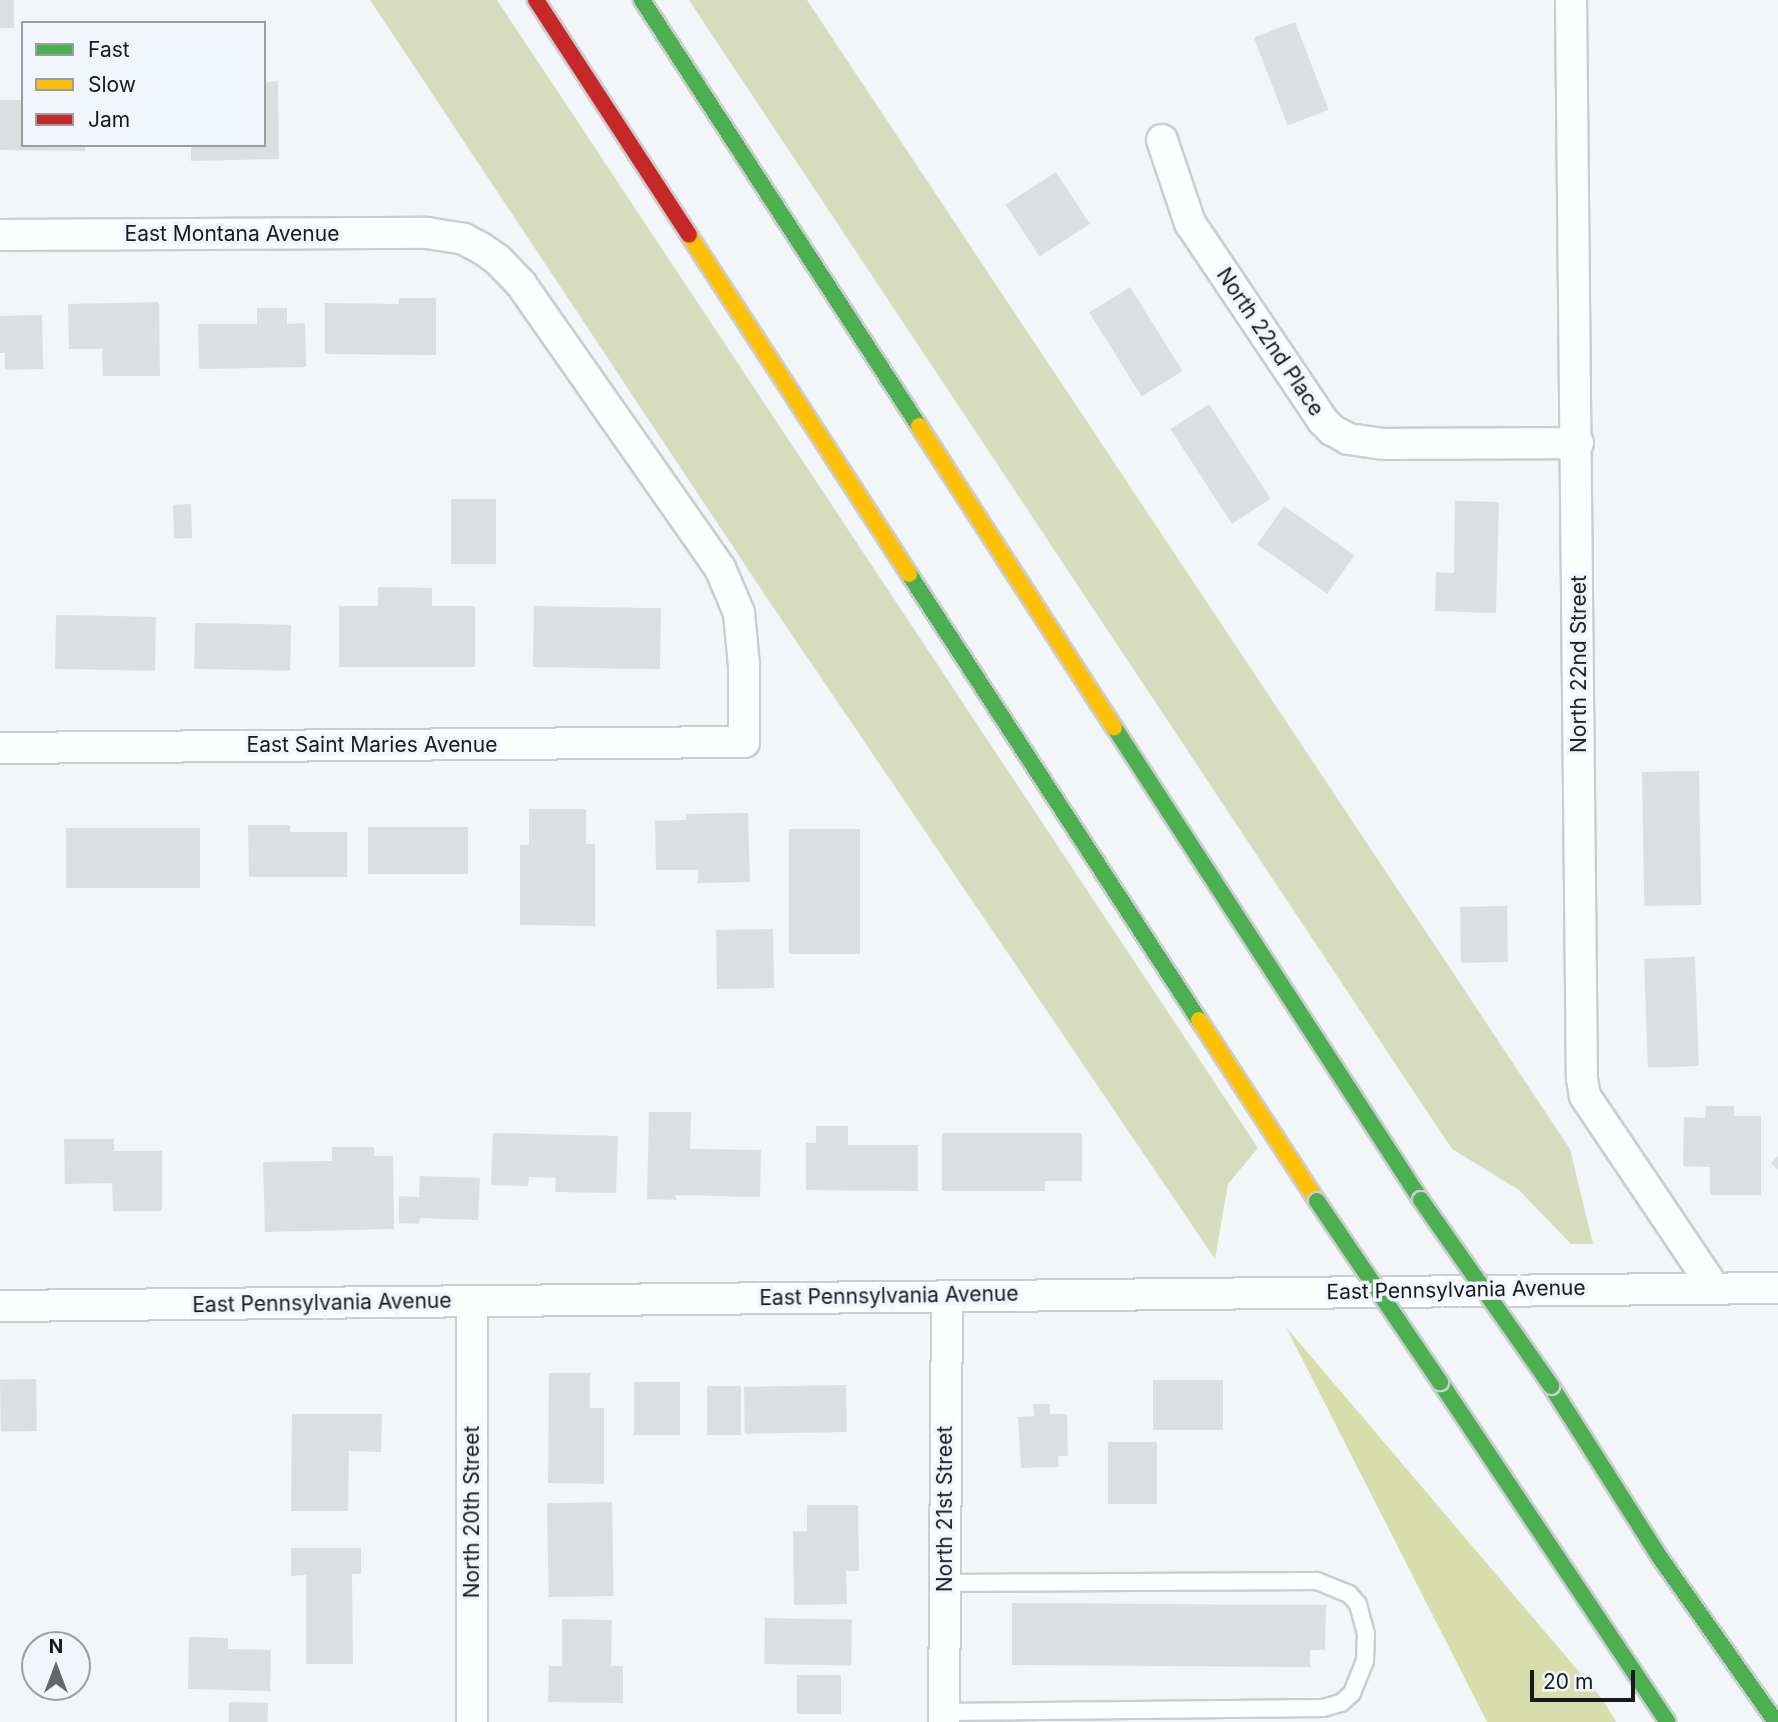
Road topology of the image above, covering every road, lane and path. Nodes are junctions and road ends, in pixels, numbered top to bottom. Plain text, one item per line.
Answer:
1 (536, 0) edge
2 (642, 0) edge
3 (1571, 0) edge
4 (1163, 140) dead end
5 (0, 235) edge
6 (1578, 443) junction
7 (744, 742) joint
8 (0, 748) edge
9 (1714, 1288) junction
10 (1778, 1288) edge
11 (947, 1296) junction
12 (472, 1302) junction
13 (0, 1306) edge
14 (945, 1583) junction
15 (1584, 1597) junction
16 (944, 1717) edge
17 (472, 1722) edge
18 (1657, 1722) edge
19 (1668, 1722) edge
20 (1776, 1722) edge

1 - 15 highway, bridge
2 - 20 highway, bridge
3 - 6 street, North 22nd Street
4 - 6 street, North 22nd Place
5 - 7 street, East Montana Avenue
6 - 9 street, North 22nd Street
7 - 8 street, East Saint Maries Avenue
9 - 10 street, East Pennsylvania Avenue
9 - 11 street, East Pennsylvania Avenue
11 - 12 street, East Pennsylvania Avenue
11 - 14 street, North 21st Street
12 - 13 street, East Pennsylvania Avenue
12 - 17 street, North 20th Street
14 - 16 street, North 21st Street
14 - 16 lane
15 - 18 highway
15 - 19 highway

